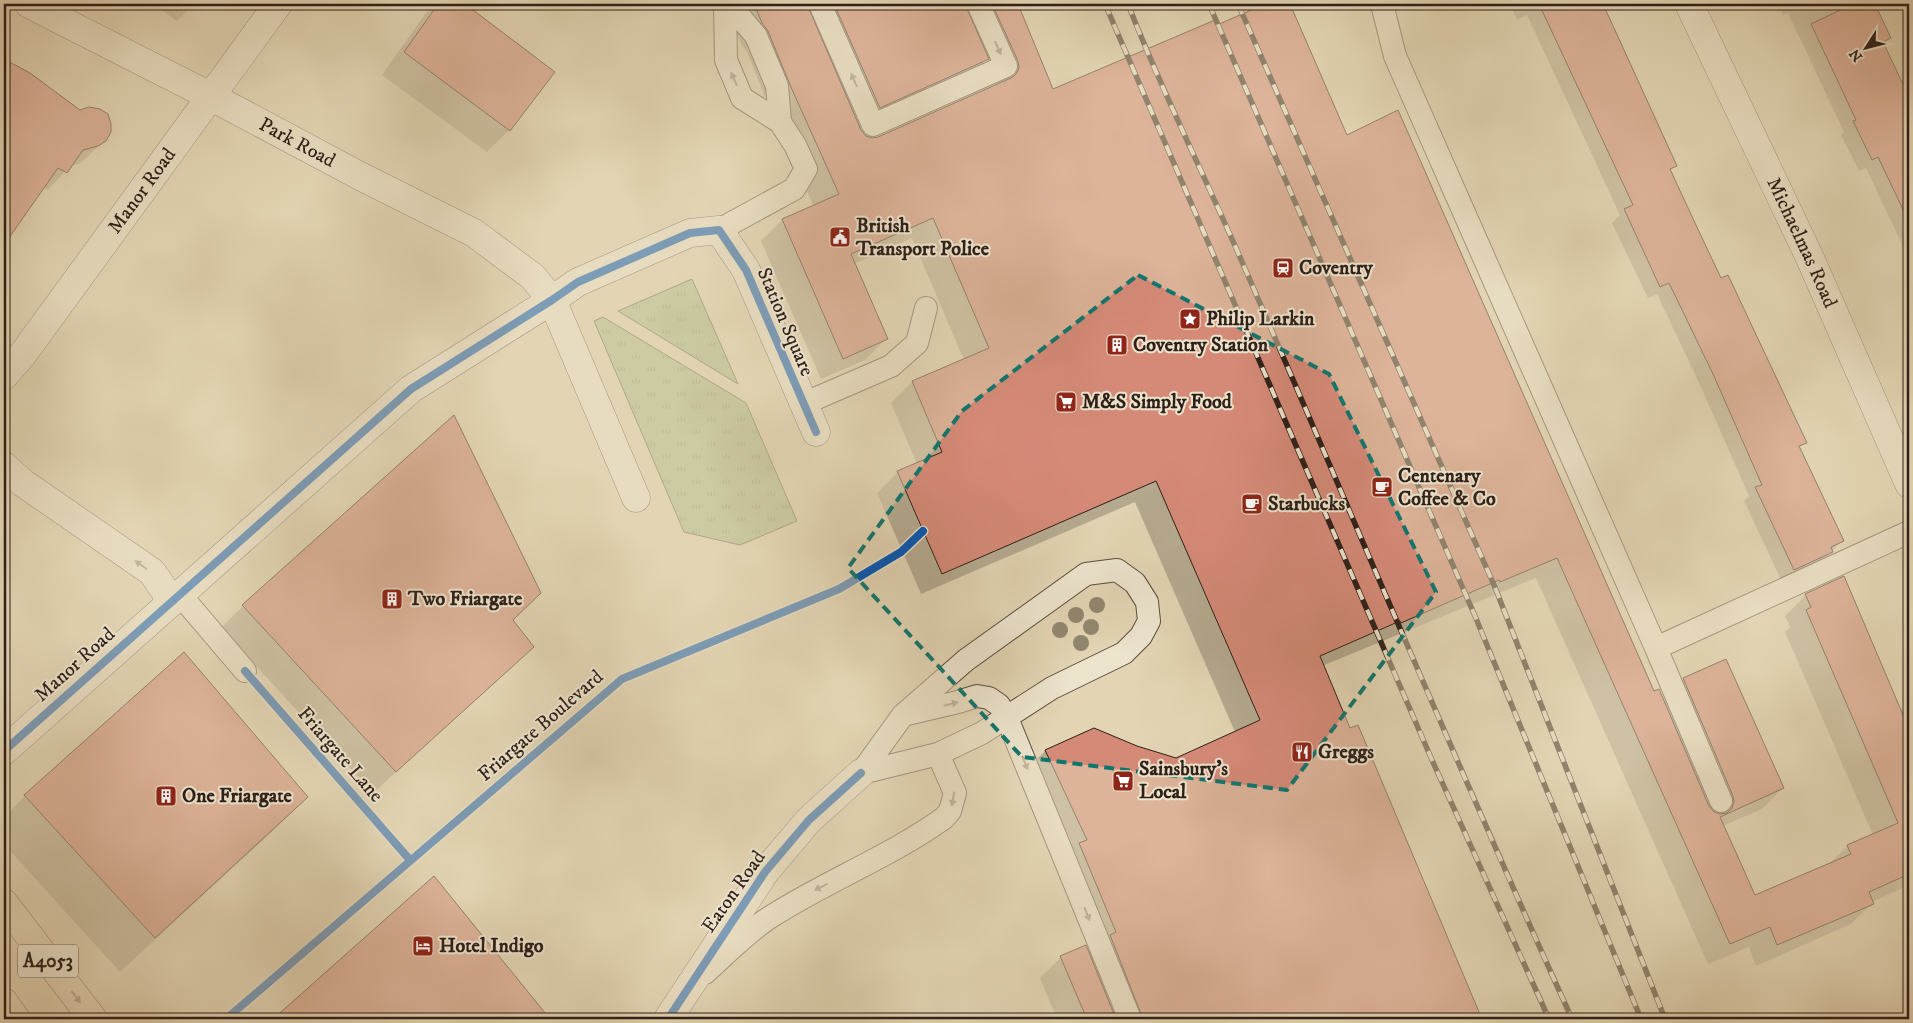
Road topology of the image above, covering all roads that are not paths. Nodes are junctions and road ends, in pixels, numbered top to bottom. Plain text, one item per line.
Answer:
1 (29, 4) edge
2 (278, 4) edge
3 (725, 4) edge
4 (730, 4) edge
5 (820, 4) edge
6 (978, 4) edge
7 (1382, 4) edge
8 (1689, 4) edge
9 (210, 96) junction
10 (780, 122) junction
11 (719, 230) junction
12 (552, 300) junction
13 (926, 308) dead end
14 (4, 376) edge
15 (803, 404) junction
16 (816, 432) dead end
17 (4, 466) edge
18 (1909, 484) edge
19 (636, 498) dead end
20 (1909, 532) edge
21 (167, 604) junction
22 (1656, 648) junction
23 (245, 671) dead end
24 (903, 715) junction
25 (1007, 718) junction
26 (4, 751) edge
27 (938, 754) junction
28 (861, 773) junction
29 (1721, 801) dead end
30 (4, 903) edge
31 (691, 986) junction
32 (4, 1002) edge
33 (16, 1019) edge
34 (93, 1019) edge
35 (668, 1019) edge
36 (1130, 1019) edge

1 - 9 street, Park Road
2 - 9 street, Manor Road
10 -> 3 lane
4 - 10 lane
6 -> 5 lane
7 - 22 lane
8 - 18 street, Michaelmas Road
9 - 12 street, Park Road
9 - 14 street, Manor Road
10 - 11 lane
11 - 12 street
11 - 15 street, Station Square
12 - 19 street
12 - 21 street, Manor Road
13 - 15 lane
15 - 16 street, Station Square
21 -> 17 street
20 - 22 lane
21 - 23 lane
21 - 26 street, Manor Road
22 - 29 lane
24 -> 25 lane
24 - 25 lane
24 - 28 lane
25 - 27 lane
25 -> 36 lane
27 - 28 lane
27 -> 31 lane
28 - 31 street, Eaton Road
30 -> 34 highway, A4053
31 - 35 street, Eaton Road
32 - 33 highway, A4053

